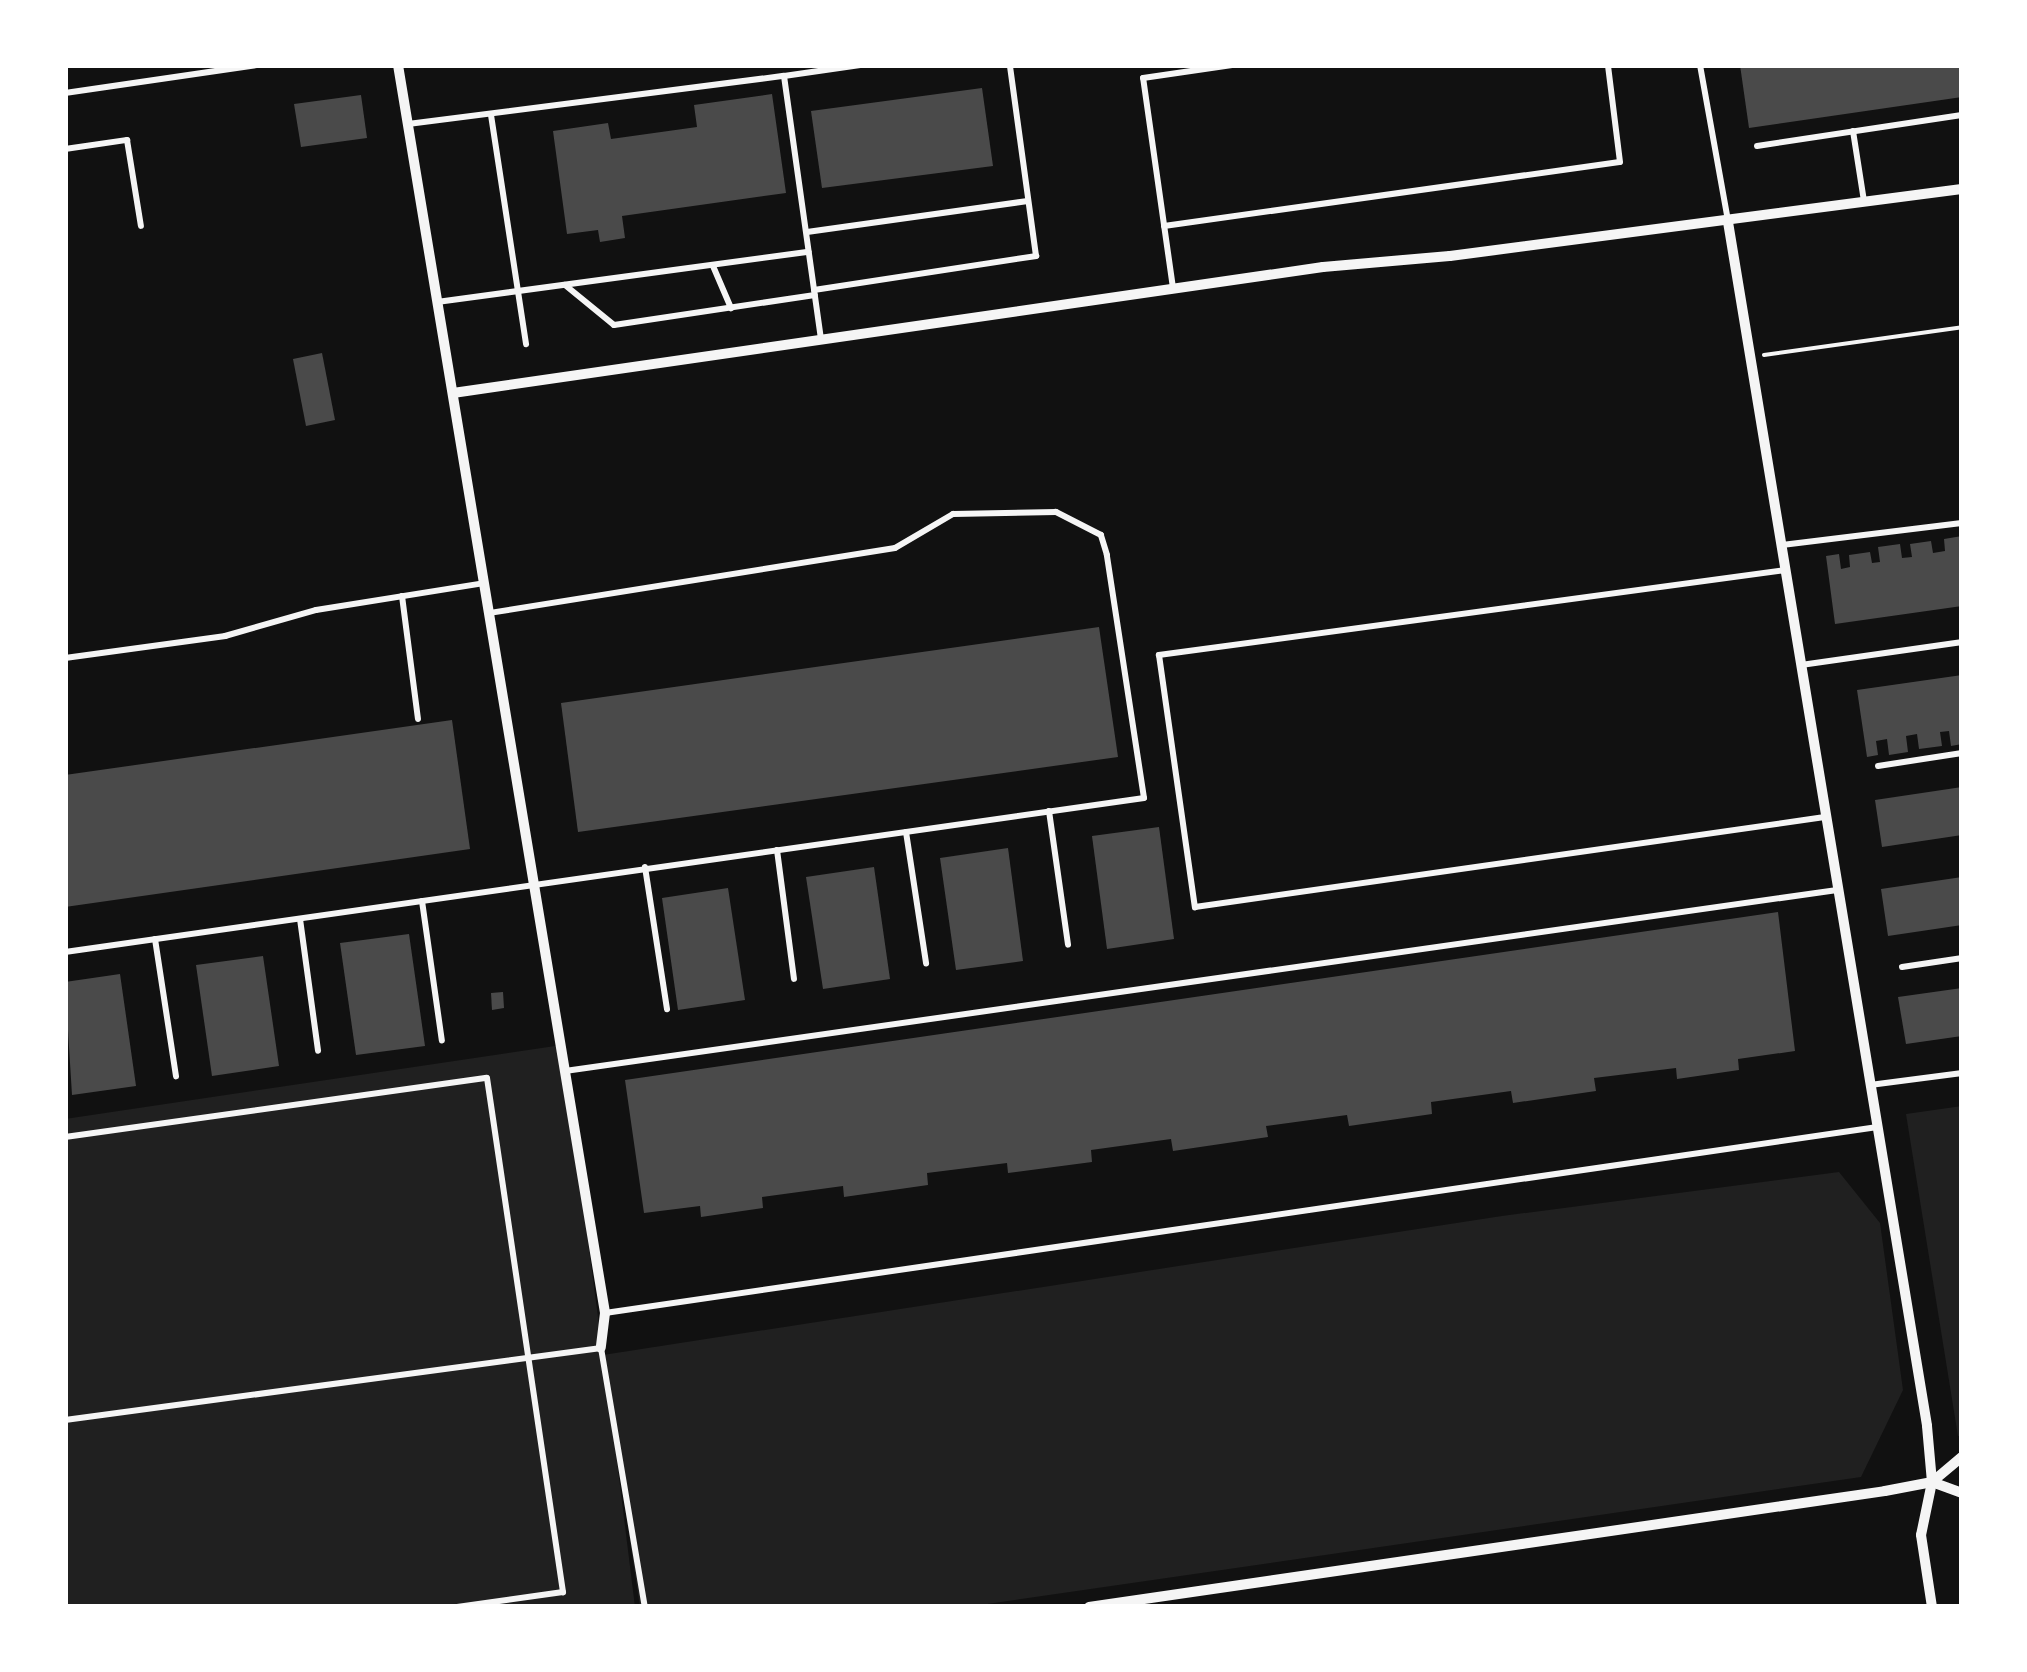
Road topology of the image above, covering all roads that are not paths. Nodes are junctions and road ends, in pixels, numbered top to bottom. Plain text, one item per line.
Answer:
1 (258, 65) edge
2 (398, 65) edge
3 (860, 65) edge
4 (1010, 65) edge
5 (1232, 65) edge
6 (1608, 65) edge
7 (1700, 65) edge
8 (784, 76) junction
9 (65, 94) edge
10 (1962, 115) edge
11 (491, 116) junction
12 (408, 124) junction
13 (1853, 131) junction
14 (1758, 146) dead end
15 (65, 149) edge
16 (1962, 189) edge
17 (1028, 201) junction
18 (1864, 203) junction
19 (1728, 222) junction
20 (141, 226) dead end
21 (1164, 226) junction
22 (806, 232) junction
23 (809, 252) junction
24 (714, 266) junction
25 (564, 284) junction
26 (1173, 288) junction
27 (517, 292) junction
28 (815, 293) junction
29 (438, 302) junction
30 (730, 308) junction
31 (821, 339) junction
32 (526, 344) dead end
33 (453, 393) junction
34 (1962, 523) edge
35 (1782, 545) junction
36 (1786, 570) junction
37 (484, 583) junction
38 (402, 596) junction
39 (489, 613) junction
40 (1962, 642) edge
41 (65, 658) edge
42 (1802, 664) junction
43 (418, 720) dead end
44 (1962, 754) edge
45 (1878, 766) dead end
46 (1049, 812) junction
47 (1826, 818) junction
48 (906, 832) junction
49 (777, 850) junction
50 (646, 868) junction
51 (534, 882) junction
52 (1837, 890) junction
53 (422, 901) junction
54 (300, 919) junction
55 (156, 940) junction
56 (1068, 945) dead end
57 (65, 952) edge
58 (1962, 958) edge
59 (926, 963) dead end
60 (1902, 967) dead end
61 (794, 980) dead end
62 (667, 1009) dead end
63 (442, 1041) dead end
64 (318, 1051) dead end
65 (565, 1071) junction
66 (1962, 1072) edge
67 (176, 1076) dead end
68 (1870, 1085) junction
69 (1877, 1127) junction
70 (65, 1136) edge
71 (605, 1313) junction
72 (601, 1348) junction
73 (528, 1359) junction
74 (65, 1420) edge
75 (1962, 1457) edge
76 (1932, 1482) junction
77 (1962, 1493) edge
78 (457, 1607) edge
79 (646, 1607) edge
80 (1089, 1607) edge
81 (1932, 1607) edge

1 - 9 lane
2 - 12 street
3 - 8 lane
4 - 17 lane
5 - 21 lane
6 - 21 lane
7 - 19 lane
8 - 11 lane
8 - 22 lane
10 - 13 lane
11 - 12 lane
11 - 27 lane
12 - 29 street
13 - 14 lane
13 - 18 lane
15 - 20 lane
16 - 18 street
17 - 22 lane
17 - 28 lane
18 - 19 street
19 - 26 street
19 - 35 street
21 - 26 lane
22 - 23 lane
23 - 24 lane
23 - 28 lane
24 - 25 lane
24 - 30 lane
25 - 27 lane
25 - 30 lane
26 - 31 street
27 - 29 lane
27 - 32 lane
28 - 30 lane
28 - 31 lane
29 - 33 street
31 - 33 street
33 - 37 street
34 - 35 lane
35 - 36 street
36 - 42 street
36 - 47 lane
37 - 38 lane
37 - 39 street
38 - 41 lane
38 - 43 lane
39 - 46 lane
39 - 51 street
40 - 42 lane
42 - 47 street
44 - 45 lane
46 - 48 lane
46 - 56 lane
47 - 52 street
48 - 49 lane
48 - 59 lane
49 - 50 lane
49 - 61 lane
50 - 51 lane
50 - 62 lane
51 - 53 lane
51 - 65 street
52 - 65 lane
52 - 68 street
53 - 54 lane
53 - 63 lane
54 - 55 lane
54 - 64 lane
55 - 57 lane
55 - 67 lane
58 - 60 lane
65 - 71 street
66 - 68 lane
68 - 69 street
69 - 71 lane
69 - 76 street
70 - 73 lane
71 - 72 street
72 - 73 lane
72 - 79 lane
73 - 74 lane
73 - 78 lane
75 - 76 street
76 - 77 street
76 - 80 street
76 - 81 street

